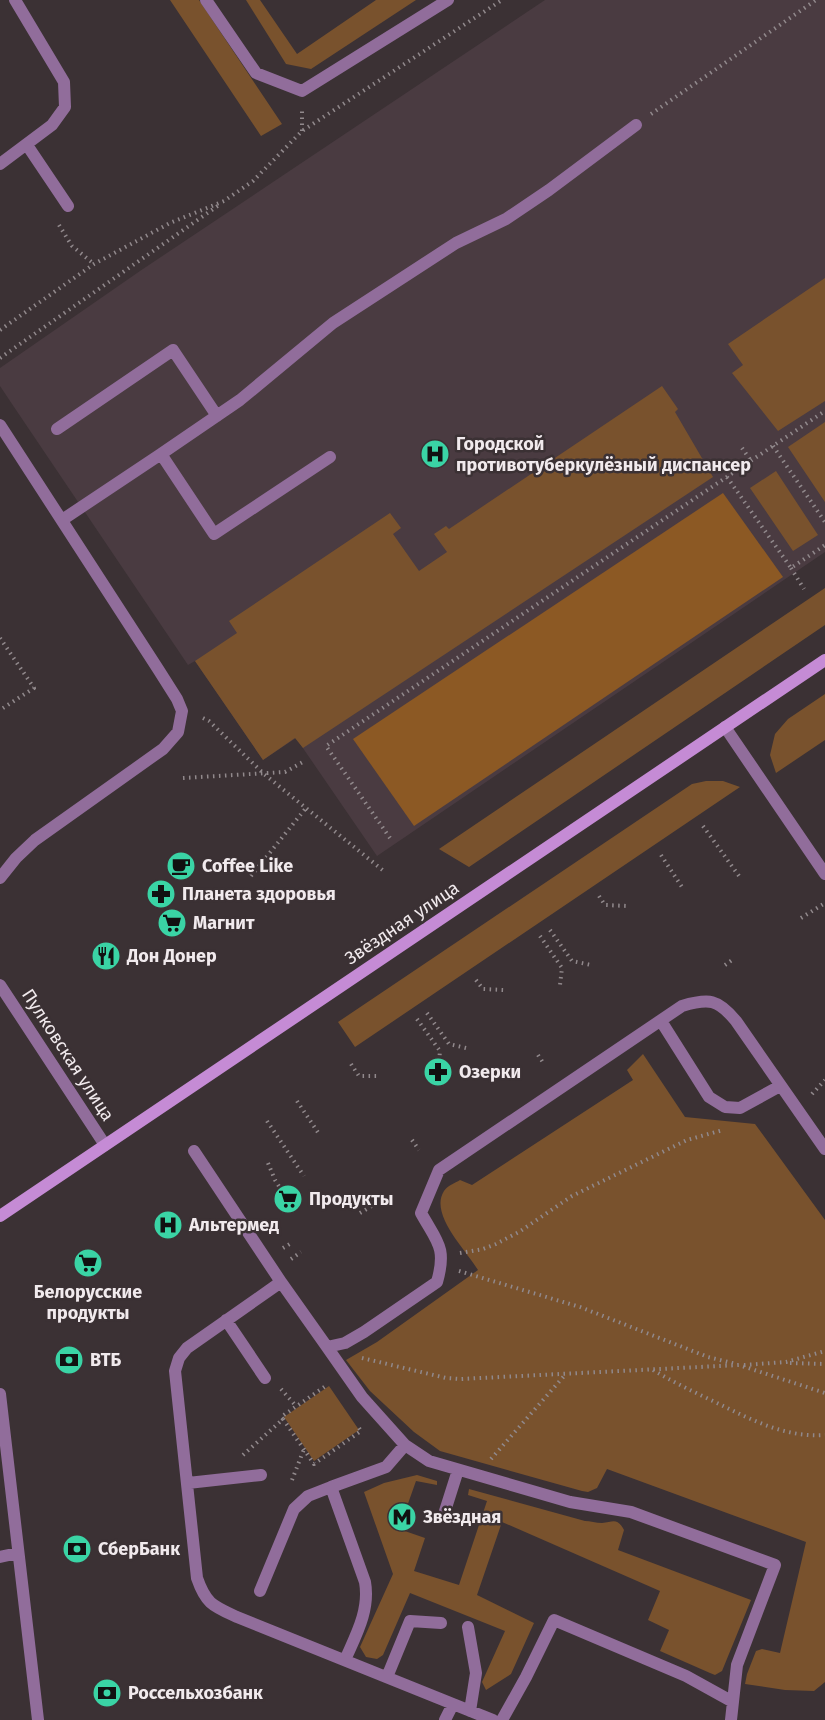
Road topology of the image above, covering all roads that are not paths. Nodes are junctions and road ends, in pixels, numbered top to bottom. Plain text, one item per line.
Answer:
1 (15, 0) edge
2 (206, 0) edge
3 (448, 0) edge
4 (636, 125) road end
5 (27, 145) junction
6 (0, 164) edge
7 (68, 206) dead end
8 (217, 416) junction
9 (0, 425) edge
10 (57, 429) dead end
11 (161, 454) junction
12 (330, 457) dead end
13 (62, 520) junction
14 (825, 660) edge
15 (725, 728) junction
16 (825, 874) edge
17 (0, 878) edge
18 (0, 985) edge
19 (660, 1021) junction
20 (780, 1086) junction
21 (105, 1145) junction
22 (825, 1149) edge
23 (194, 1151) dead end
24 (0, 1216) edge
25 (281, 1282) junction
26 (226, 1320) junction
27 (327, 1347) junction
28 (265, 1378) dead end
29 (0, 1394) edge
30 (405, 1445) junction
31 (458, 1470) junction
32 (261, 1475) dead end
33 (188, 1483) junction
34 (331, 1487) junction
35 (445, 1511) dead end
36 (18, 1553) junction
37 (0, 1557) edge
38 (260, 1591) dead end
39 (441, 1623) dead end
40 (468, 1627) dead end
41 (345, 1660) junction
42 (387, 1677) junction
43 (733, 1701) junction
44 (453, 1704) junction
45 (470, 1711) junction
46 (38, 1720) edge
47 (445, 1720) edge
48 (493, 1720) edge
49 (502, 1720) edge
50 (731, 1720) edge

1 - 5 street
2 - 3 street
4 - 8 street
5 - 6 street
5 - 7 street
8 - 10 street
8 - 11 street
9 - 13 street
11 - 12 street
11 - 13 street
13 - 17 street
14 - 15 street, Звёздная улица
15 - 16 street
15 - 21 street, Звёздная улица
18 - 21 street, Пулковская улица
19 - 20 street
19 - 20 street
19 - 27 street
20 - 22 street
21 - 24 street, Звёздная улица
23 - 25 street
25 - 26 street
25 - 27 street
26 - 28 street
26 - 33 street
27 - 30 street
29 - 36 street
30 - 31 street
30 - 34 street
31 - 35 street
31 - 43 street
32 - 33 street
33 - 41 street
34 - 38 street
34 - 41 street
36 - 37 street
36 - 46 street
39 - 42 street
40 - 45 street
41 - 42 street
42 - 44 street
43 - 49 street
43 - 50 street
44 - 45 street
44 - 47 street
45 - 48 street

